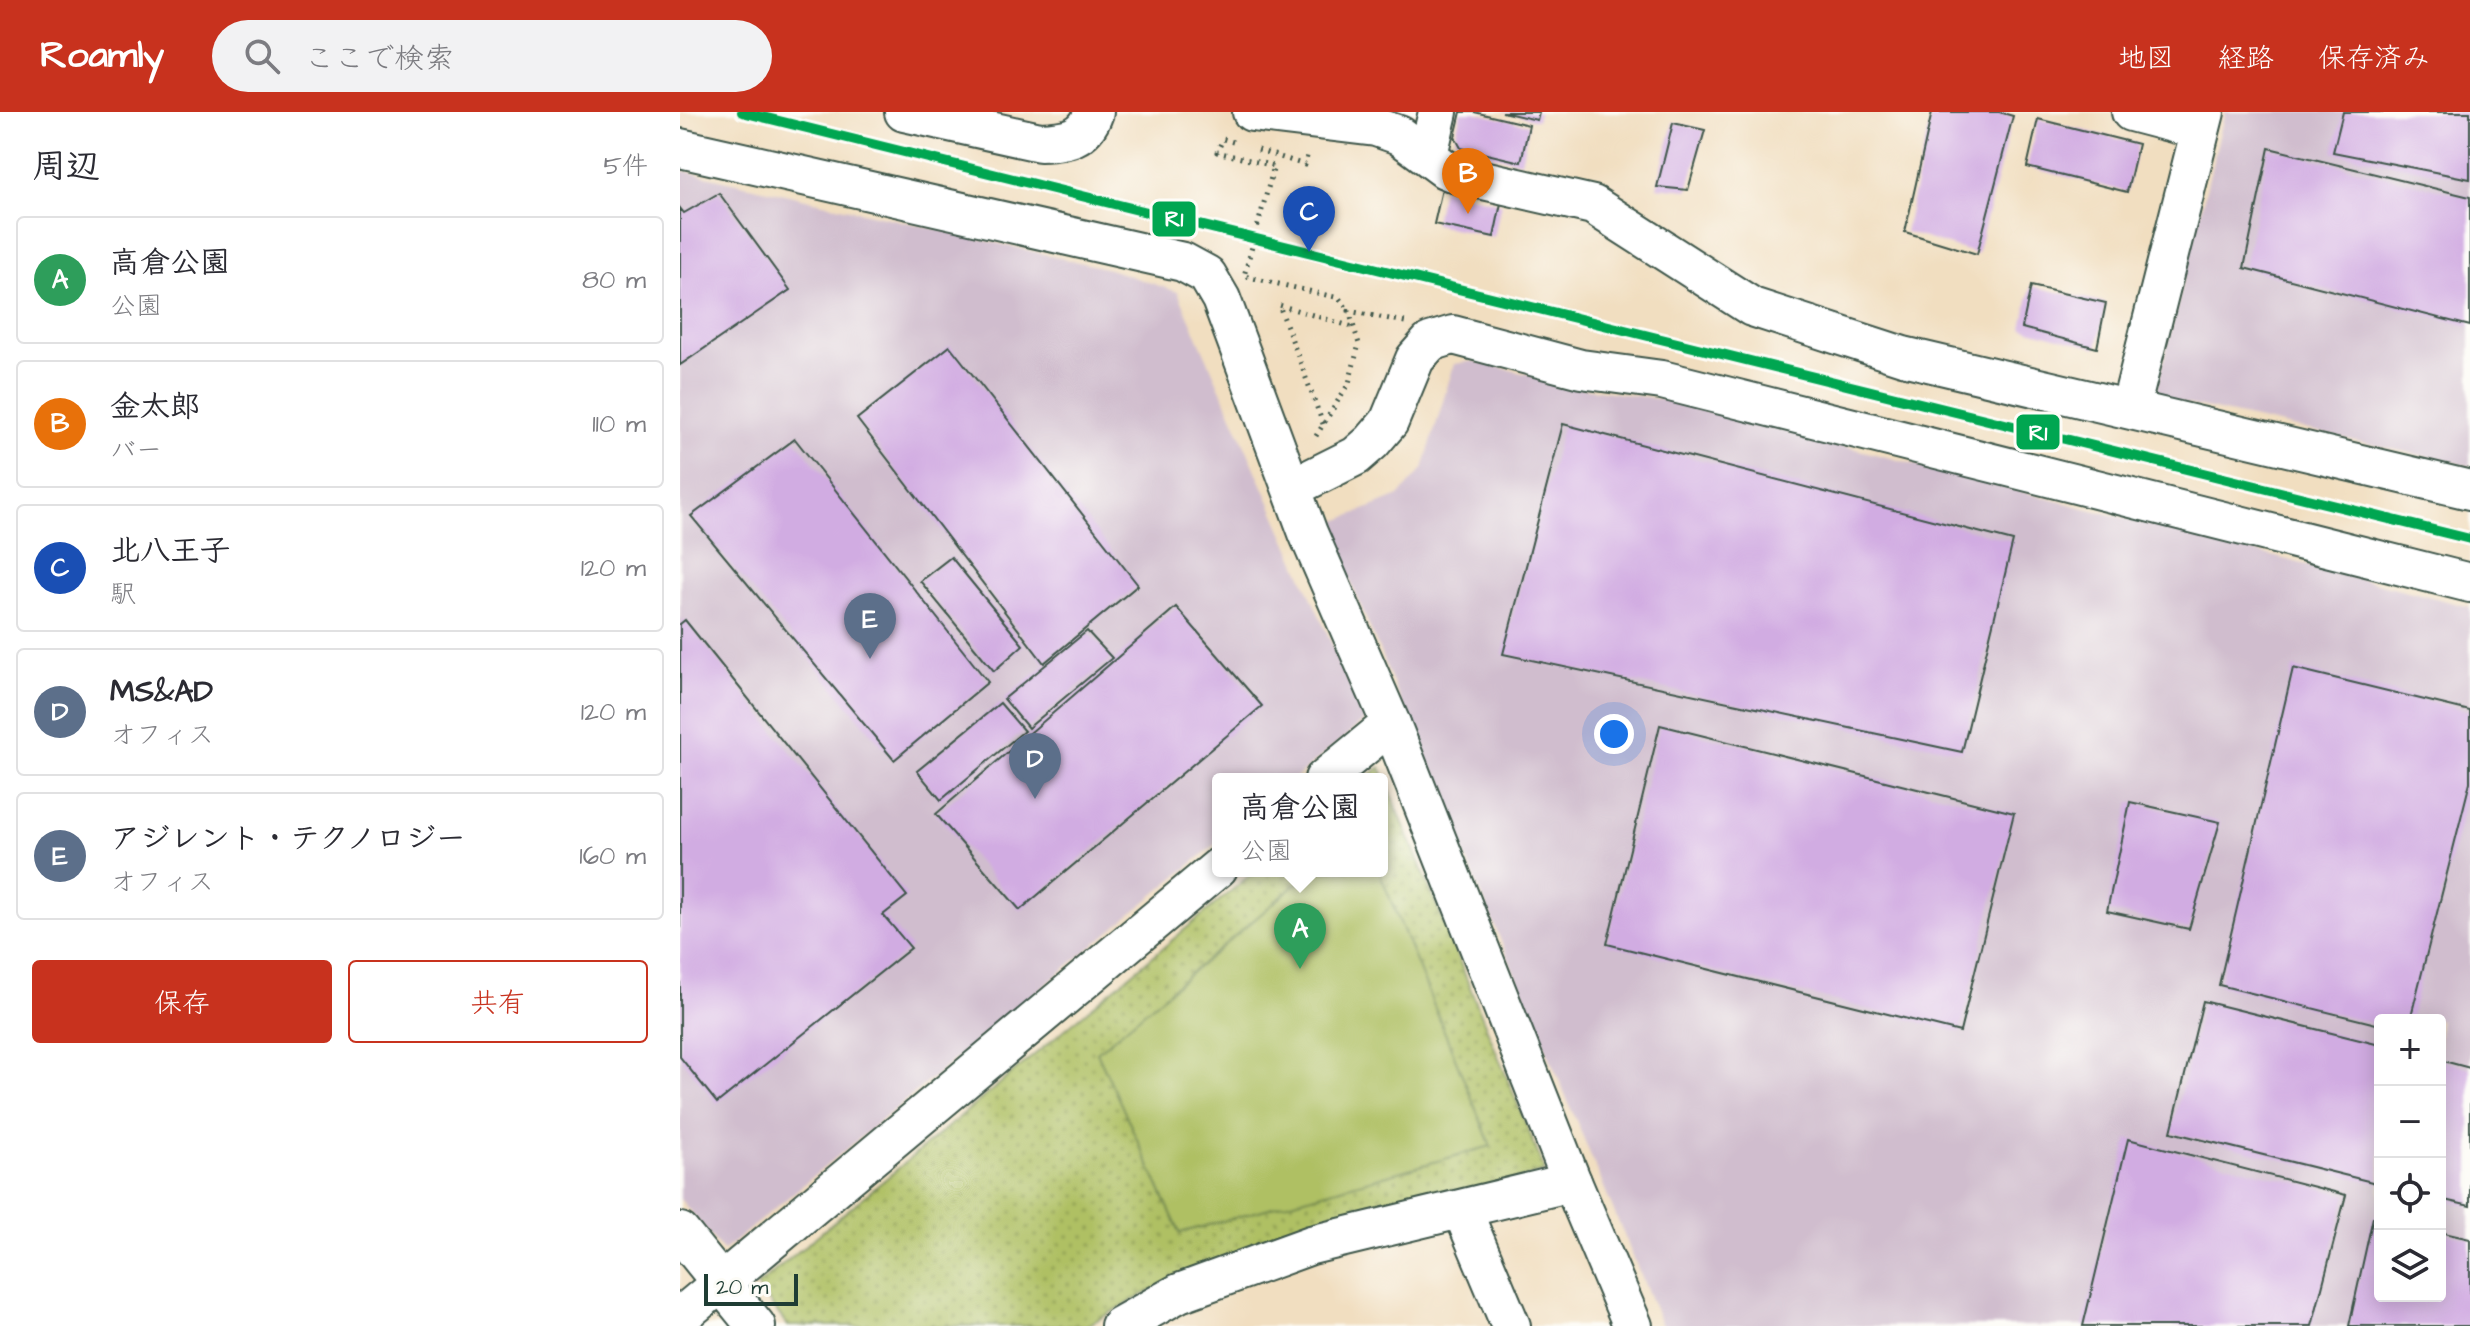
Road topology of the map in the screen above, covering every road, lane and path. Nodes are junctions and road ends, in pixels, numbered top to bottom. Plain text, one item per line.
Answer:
1 (904, 112) edge
2 (1438, 112) edge
3 (2131, 112) edge
4 (1097, 117) edge
5 (1364, 120) edge
6 (2202, 121) edge
7 (1251, 126) edge
8 (680, 148) edge
9 (1428, 155) junction
10 (1305, 165) dead end
11 (1257, 225) junction
12 (1265, 227) dead end
13 (1349, 311) junction
14 (1410, 323) dead end
15 (1353, 327) junction
16 (2130, 409) junction
17 (1323, 424) junction
18 (1314, 439) dead end
19 (1292, 488) junction
20 (2470, 490) edge
21 (2470, 583) edge
22 (1391, 724) junction
23 (1331, 773) edge
24 (1212, 873) edge
25 (1572, 1182) junction
26 (1462, 1210) junction
27 (680, 1232) edge
28 (721, 1283) junction
29 (680, 1317) edge
30 (756, 1326) edge
31 (1120, 1326) edge
32 (1511, 1326) edge
33 (1633, 1326) edge

1 - 4 street
2 - 9 street
3 - 6 street
5 - 7 street
5 - 9 street
6 - 16 street
7 - 10 path
7 - 11 path
8 - 19 street
9 - 16 street
11 - 12 path
11 - 13 path
13 - 14 path
13 - 15 path
15 - 17 path
15 - 17 path
16 - 20 street
17 - 18 path
19 - 21 street
19 - 22 street
22 - 23 street
22 - 25 street
24 - 28 street
25 - 26 street
25 - 33 street
26 - 31 street
26 - 32 street
27 - 28 street
28 - 29 street
28 - 30 street

